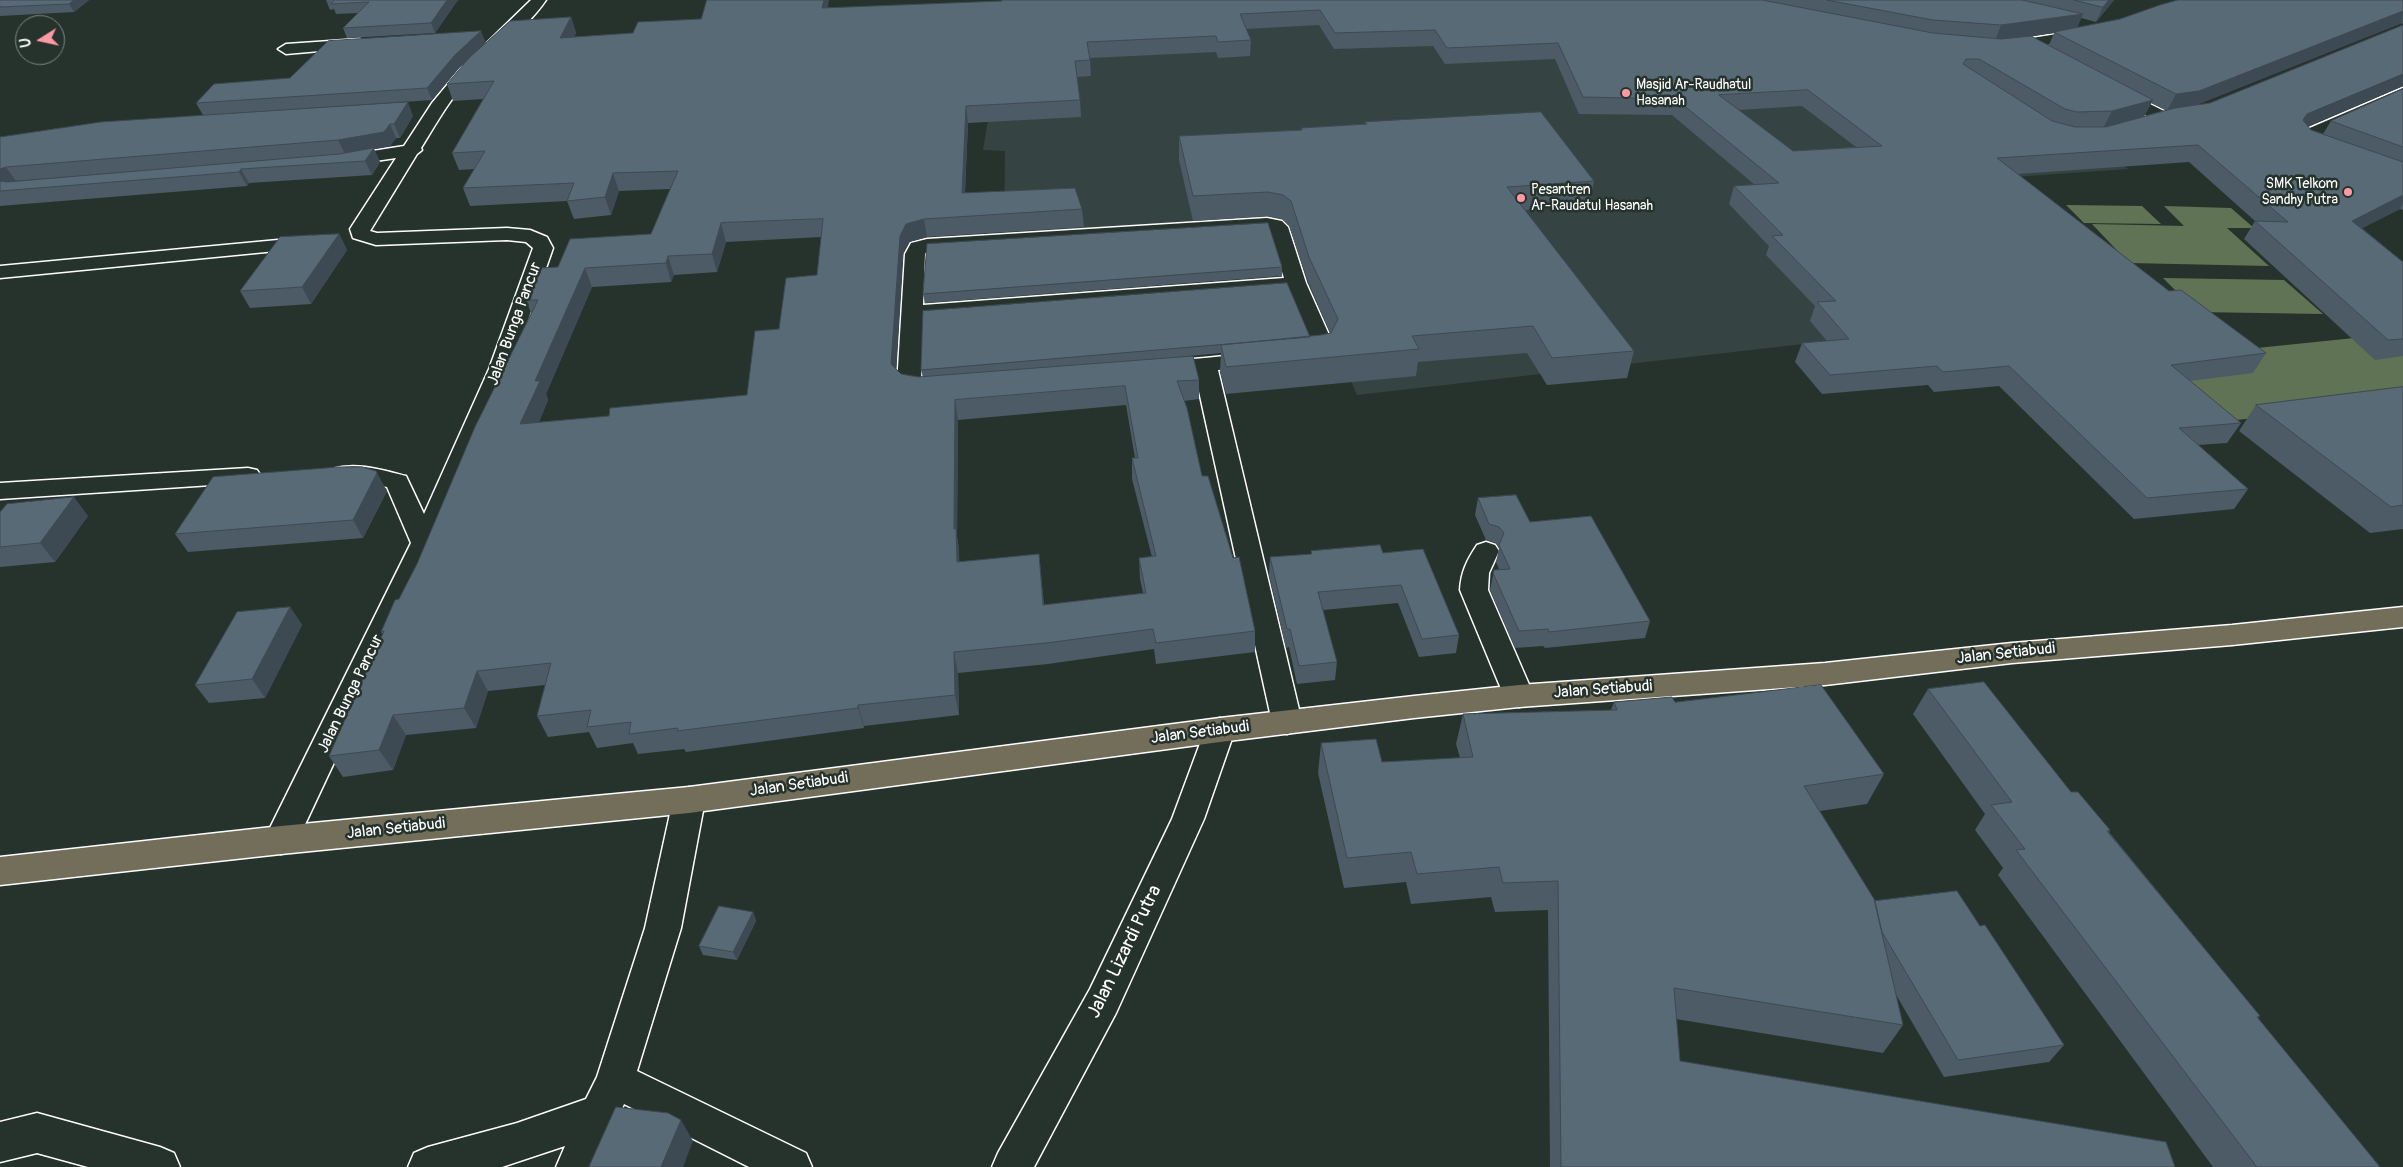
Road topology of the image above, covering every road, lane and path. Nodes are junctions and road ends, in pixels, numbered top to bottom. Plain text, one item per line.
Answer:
1 (539, 0) edge
2 (2070, 21) edge
3 (376, 43) edge
4 (2027, 45) junction
5 (1995, 48) edge
6 (286, 49) dead end
7 (2053, 59) edge
8 (2104, 86) edge
9 (2403, 93) edge
10 (2145, 123) edge
11 (413, 150) junction
12 (2342, 154) edge
13 (326, 162) edge
14 (366, 237) junction
15 (0, 272) edge
16 (1296, 283) junction
17 (911, 312) junction
18 (1205, 365) junction
19 (316, 474) edge
20 (268, 475) edge
21 (0, 491) edge
22 (424, 542) junction
23 (1486, 551) dead end
24 (2403, 617) edge
25 (1519, 696) junction
26 (1287, 722) junction
27 (1220, 730) junction
28 (689, 800) junction
29 (281, 840) junction
30 (0, 871) edge
31 (607, 1097) junction
32 (0, 1142) edge
33 (160, 1167) edge
34 (428, 1167) edge
35 (576, 1167) edge
36 (792, 1167) edge
37 (1012, 1167) edge

1 - 11 street
2 - 4 street
3 - 6 street
4 - 5 street
4 - 7 street
8 - 10 street
9 - 12 street
11 - 13 street
11 - 14 street
14 - 15 street
14 - 22 street, Jalan Bunga Pancur
16 - 17 street
16 - 17 street
16 - 18 street
17 - 18 street
18 - 26 street
19 - 22 street
20 - 21 street
22 - 29 street, Jalan Bunga Pancur
23 - 25 street
24 - 25 main road, Jalan Setiabudi
25 - 26 main road, Jalan Setiabudi
26 - 27 main road, Jalan Setiabudi
27 - 28 main road, Jalan Setiabudi
27 - 37 street, Jalan Lizardi Putra
28 - 29 main road, Jalan Setiabudi
28 - 31 street
29 - 30 main road, Jalan Setiabudi
31 - 34 street
31 - 35 street
31 - 36 street
32 - 33 street

